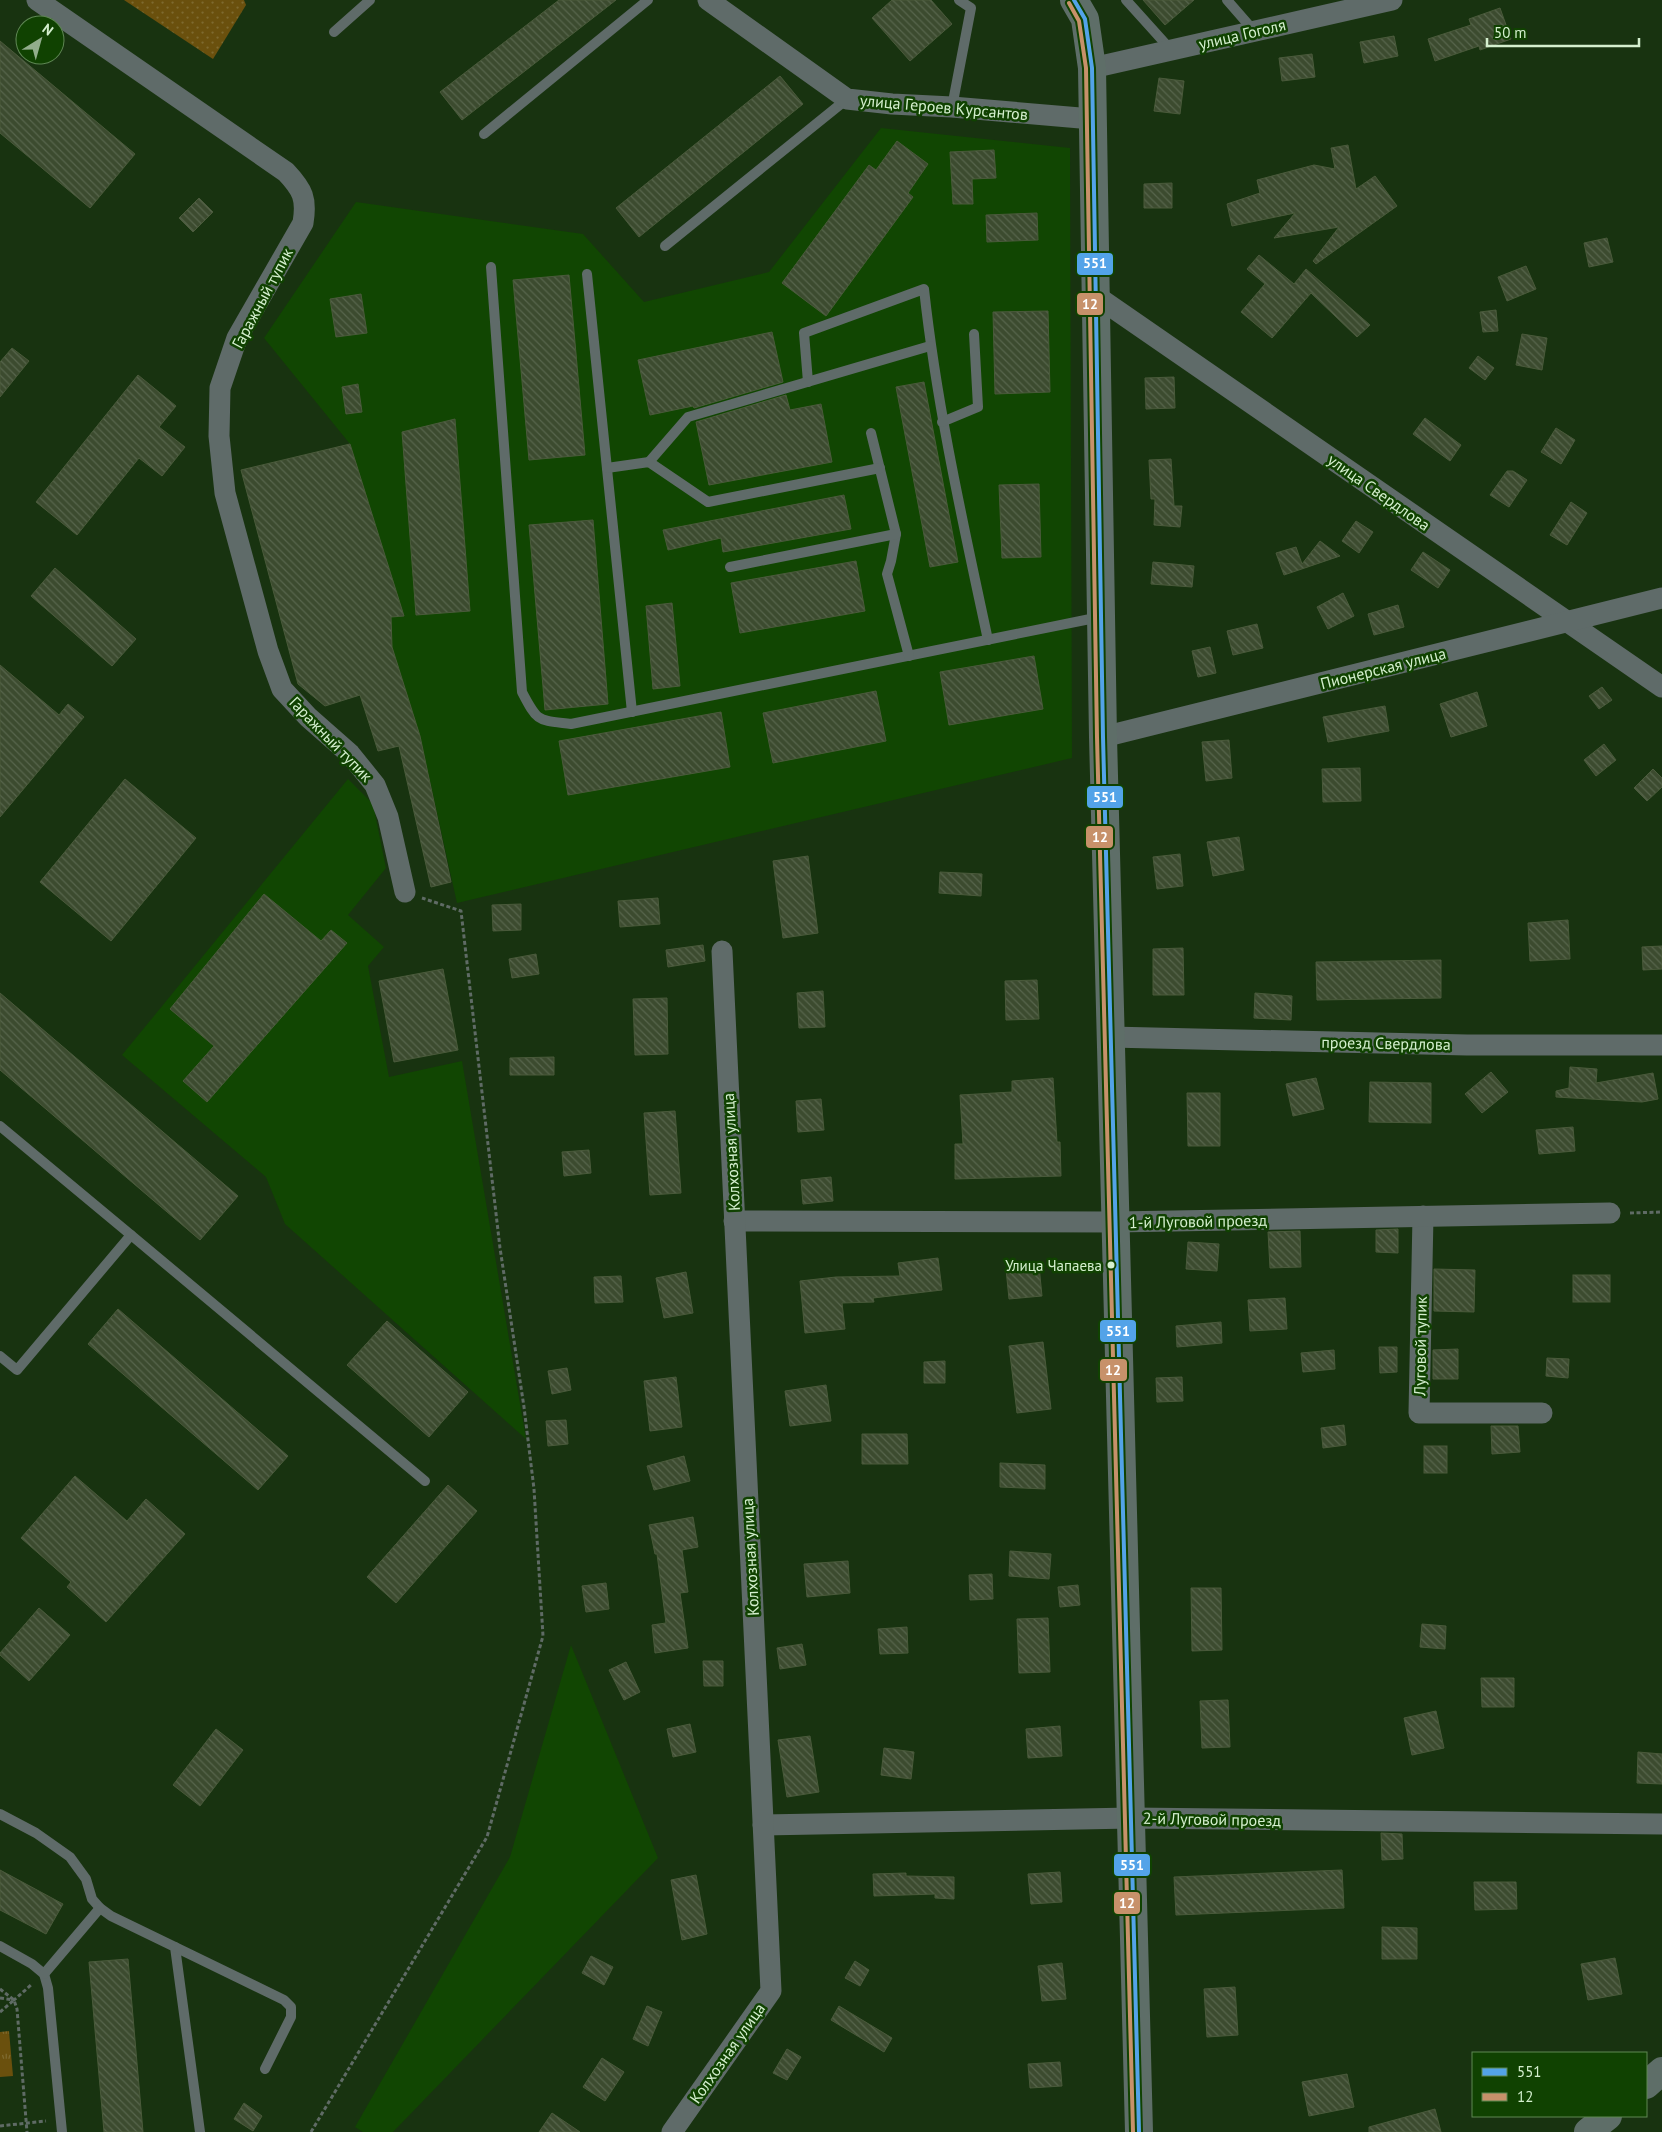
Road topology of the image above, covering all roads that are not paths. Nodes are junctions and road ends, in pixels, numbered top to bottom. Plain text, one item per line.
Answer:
1 (37, 0) edge
2 (370, 0) edge
3 (648, 0) edge
4 (708, 0) edge
5 (959, 0) edge
6 (1074, 0) edge
7 (1126, 0) edge
8 (1227, 0) edge
9 (1392, 0) edge
10 (334, 32) dead end
11 (1254, 32) junction
12 (1172, 50) junction
13 (1092, 68) junction
14 (846, 99) junction
15 (952, 107) junction
16 (1092, 119) junction
17 (484, 134) dead end
18 (665, 246) dead end
19 (491, 267) dead end
20 (587, 274) dead end
21 (1096, 296) junction
22 (974, 334) dead end
23 (930, 346) junction
24 (808, 382) junction
25 (942, 422) junction
26 (871, 433) dead end
27 (649, 462) junction
28 (607, 468) junction
29 (880, 468) junction
30 (896, 534) junction
31 (730, 567) dead end
32 (1662, 598) edge
33 (1101, 617) junction
34 (1569, 623) junction
35 (988, 640) junction
36 (909, 656) junction
37 (1662, 687) edge
38 (632, 712) junction
39 (1103, 737) junction
40 (405, 892) road end
41 (722, 951) dead end
42 (1110, 1037) junction
43 (1662, 1045) edge
44 (0, 1126) edge
45 (1610, 1213) road end
46 (1423, 1216) junction
47 (734, 1221) junction
48 (1116, 1222) junction
49 (131, 1235) junction
50 (0, 1356) edge
51 (1542, 1413) dead end
52 (425, 1481) dead end
53 (0, 1814) edge
54 (1131, 1818) junction
55 (1662, 1824) edge
56 (763, 1825) junction
57 (100, 1908) junction
58 (0, 1946) edge
59 (175, 1947) junction
60 (44, 1974) junction
61 (264, 2069) dead end
62 (1662, 2071) edge
63 (1647, 2084) edge
64 (1607, 2117) edge
65 (62, 2132) edge
66 (200, 2132) edge
67 (672, 2132) edge
68 (1139, 2132) edge
69 (1588, 2132) edge

1 - 40 street, Гаражный тупик
2 - 10 lane
3 - 17 lane
4 - 14 street, улица Героев Курсантов
5 - 15 lane
6 - 13 street
7 - 12 lane
8 - 11 lane
9 - 11 street, улица Гоголя
11 - 12 street, улица Гоголя
12 - 13 street, улица Гоголя
13 - 16 street
14 - 15 street, улица Героев Курсантов
14 - 18 lane
15 - 16 street, улица Героев Курсантов
16 - 21 street
19 - 38 lane
20 - 28 lane
21 - 33 street
21 - 34 street, улица Свердлова
22 - 25 lane
23 - 24 lane
23 - 24 lane
23 - 25 lane
24 - 27 lane
25 - 35 lane
26 - 29 lane
27 - 28 lane
27 - 29 lane
28 - 38 lane
29 - 30 lane
30 - 31 lane
30 - 36 lane
32 - 34 street, Пионерская улица
33 - 35 lane
33 - 39 street
34 - 37 street, улица Свердлова
34 - 39 street, Пионерская улица
35 - 36 lane
36 - 38 lane
39 - 42 street
41 - 47 street, Колхозная улица
42 - 43 street, проезд Свердлова
42 - 48 street
44 - 49 lane
45 - 46 street, 1-й Луговой проезд
46 - 48 street, 1-й Луговой проезд
46 - 51 street, Луговой тупик
47 - 48 street, 1-й Луговой проезд
47 - 56 street, Колхозная улица
48 - 54 street
49 - 50 lane
49 - 52 lane
53 - 57 lane
54 - 55 street, 2-й Луговой проезд
54 - 56 street, 2-й Луговой проезд
54 - 68 street
56 - 67 street, Колхозная улица
57 - 59 lane
57 - 60 lane
58 - 60 lane
59 - 61 lane
59 - 66 lane
60 - 65 lane
62 - 63 street
64 - 69 street

